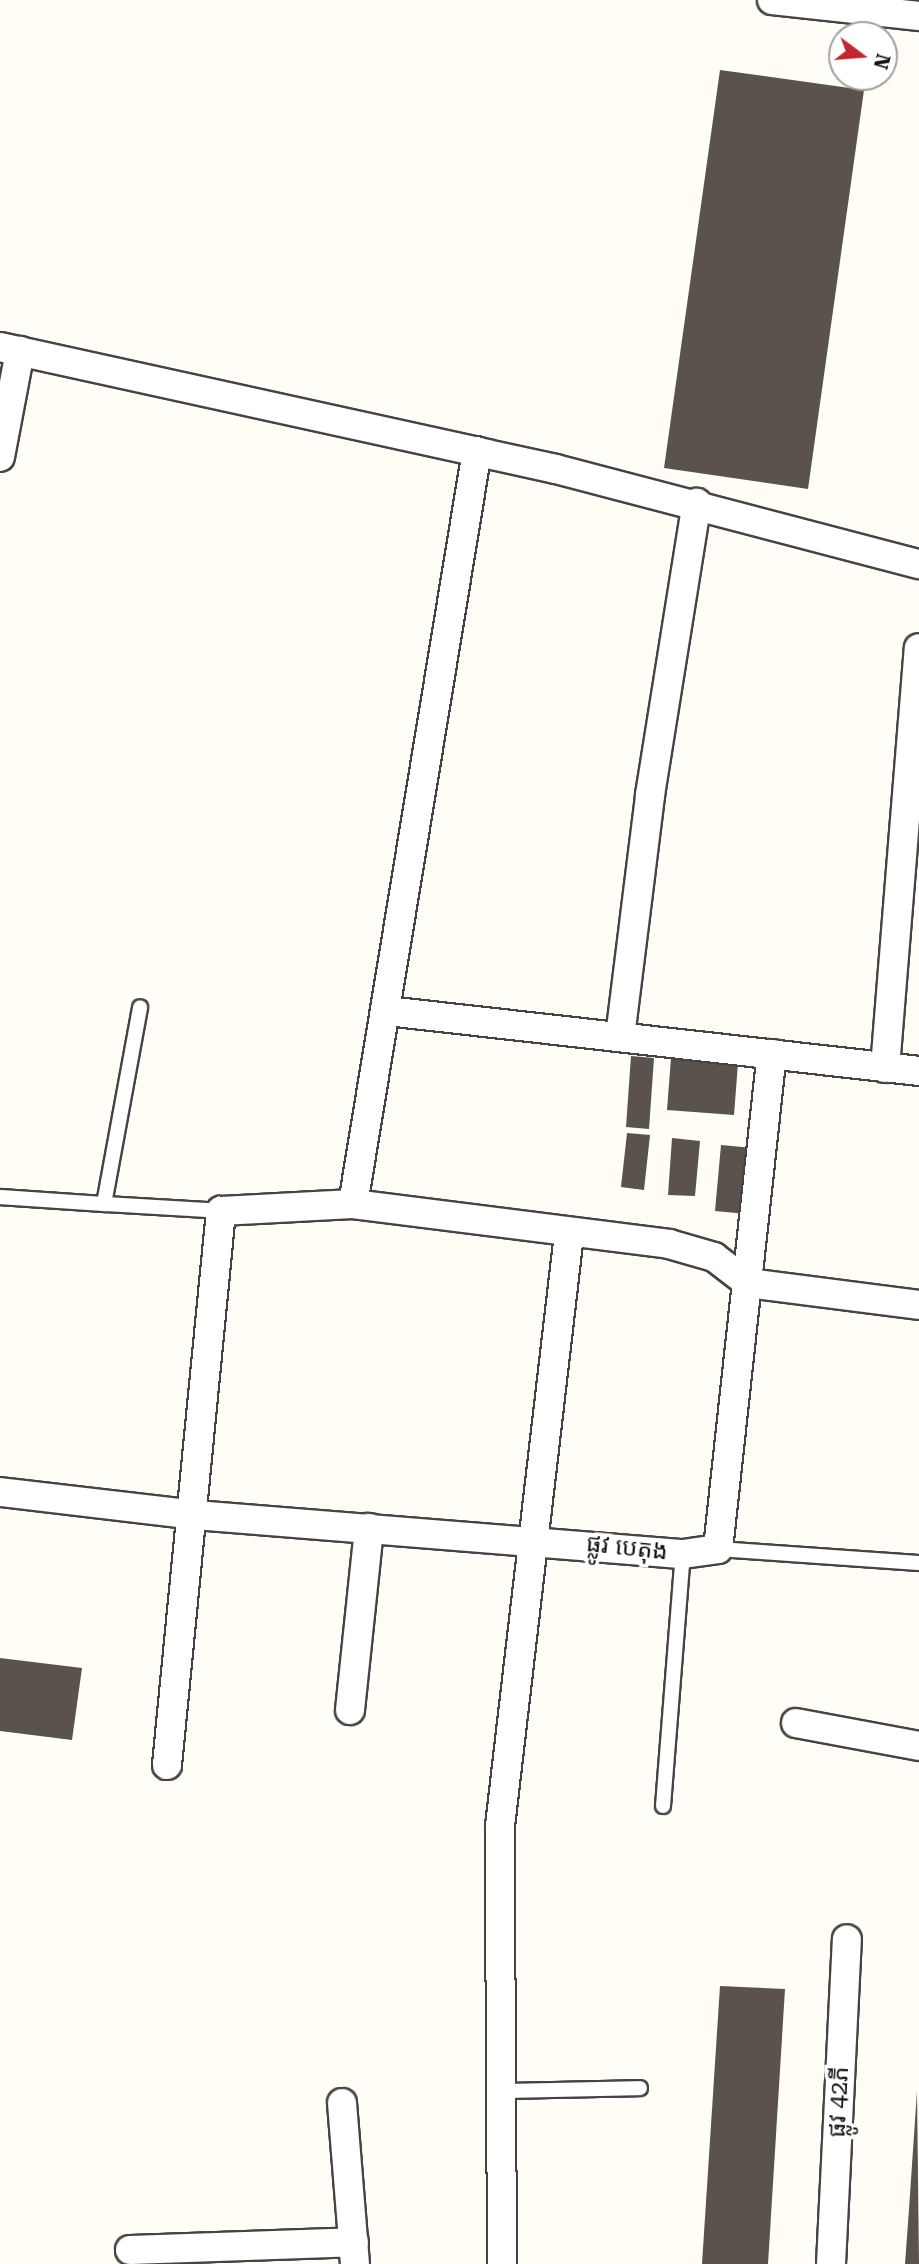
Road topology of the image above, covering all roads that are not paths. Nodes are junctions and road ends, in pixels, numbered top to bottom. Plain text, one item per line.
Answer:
1 (772, 0) edge
2 (919, 16) edge
3 (10, 349) edge
4 (477, 451) junction
5 (0, 457) edge
6 (697, 503) junction
7 (919, 564) edge
8 (919, 648) edge
9 (140, 1007) dead end
10 (387, 1011) junction
11 (620, 1037) junction
12 (772, 1054) junction
13 (885, 1068) junction
14 (919, 1071) edge
15 (0, 1197) edge
16 (104, 1204) junction
17 (354, 1204) junction
18 (221, 1211) junction
19 (569, 1234) junction
20 (748, 1283) junction
21 (919, 1305) edge
22 (1, 1497) edge
23 (195, 1515) junction
24 (369, 1528) junction
25 (537, 1540) junction
26 (718, 1549) junction
27 (683, 1554) junction
28 (919, 1563) edge
29 (350, 1710) dead end
30 (796, 1723) dead end
31 (919, 1746) edge
32 (167, 1765) dead end
33 (663, 1806) dead end
34 (847, 1939) dead end
35 (640, 2088) dead end
36 (501, 2091) junction
37 (342, 2103) dead end
38 (130, 2250) dead end
39 (354, 2253) edge
40 (502, 2264) edge
41 (831, 2264) edge

1 - 2 street
3 - 4 street
3 - 5 street
4 - 6 street
4 - 10 street
6 - 7 street
6 - 11 street
8 - 13 street
9 - 16 lane
10 - 11 street
10 - 17 street
11 - 12 street
12 - 13 street
12 - 20 street
13 - 14 street
15 - 16 lane
16 - 18 lane
17 - 18 street
17 - 19 street
18 - 23 street
19 - 20 street
19 - 25 street
20 - 21 street
20 - 26 street
22 - 23 street, ផ្លូវ បេតុង
23 - 24 street, ផ្លូវ បេតុង
23 - 32 street
24 - 25 street, ផ្លូវ បេតុង
24 - 29 street
25 - 27 street, ផ្លូវ បេតុង
25 - 36 street
26 - 27 street, ផ្លូវ បេតុង
26 - 28 lane
27 - 33 lane
30 - 31 street
34 - 41 street, ផ្លូវ 42ភី
35 - 36 lane
36 - 40 street
37 - 39 street
38 - 39 street

